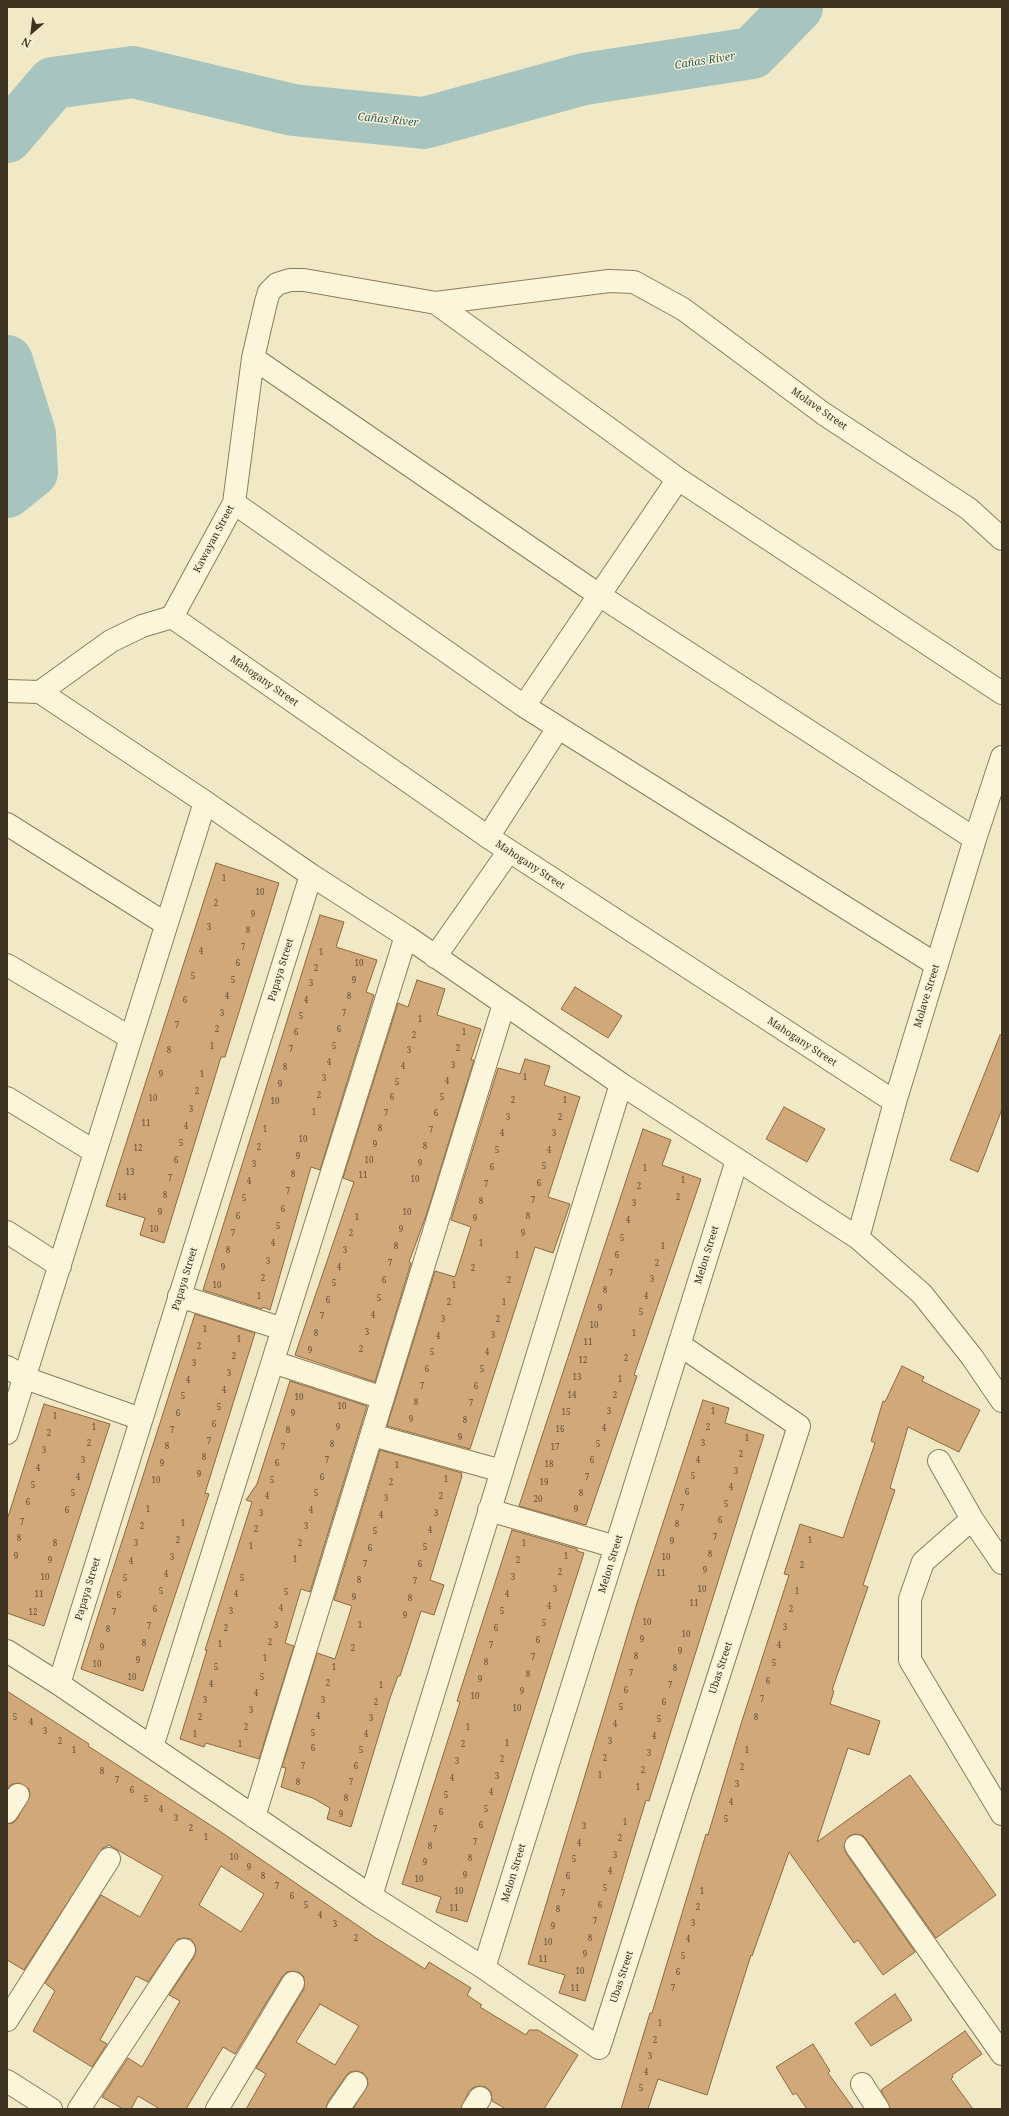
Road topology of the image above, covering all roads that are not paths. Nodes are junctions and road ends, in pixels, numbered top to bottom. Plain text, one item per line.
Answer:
1 (436, 303) junction
2 (253, 358) junction
3 (678, 479) junction
4 (234, 503) junction
5 (1002, 539) edge
6 (599, 595) junction
7 (172, 618) junction
8 (7, 691) edge
9 (40, 692) junction
10 (1002, 693) edge
11 (524, 706) junction
12 (558, 728) junction
13 (1002, 757) edge
14 (205, 802) junction
15 (7, 824) edge
16 (488, 837) junction
17 (975, 839) junction
18 (509, 851) junction
19 (311, 875) junction
20 (166, 924) junction
21 (406, 936) junction
22 (435, 957) junction
23 (7, 965) edge
24 (936, 965) junction
25 (504, 1004) junction
26 (131, 1038) junction
27 (621, 1084) junction
28 (7, 1098) edge
29 (895, 1102) junction
30 (95, 1152) junction
31 (737, 1160) junction
32 (7, 1232) edge
33 (858, 1238) junction
34 (60, 1266) junction
35 (179, 1296) junction
36 (283, 1329) junction
37 (680, 1345) junction
38 (273, 1362) junction
39 (16, 1372) edge
40 (383, 1398) junction
41 (1002, 1401) edge
42 (141, 1419) junction
43 (7, 1433) edge
44 (372, 1435) junction
45 (939, 1461) dead end
46 (502, 1471) junction
47 (489, 1510) junction
48 (972, 1519) junction
49 (616, 1547) junction
50 (1002, 1563) edge
51 (7, 1651) edge
52 (59, 1684) junction
53 (152, 1747) junction
54 (1002, 1814) edge
55 (254, 1817) junction
56 (856, 1846) dead end
57 (109, 1859) dead end
58 (371, 1896) junction
59 (184, 1950) dead end
60 (484, 1968) junction
61 (293, 1983) dead end
62 (7, 2020) edge
63 (1002, 2054) edge
64 (7, 2081) edge
65 (356, 2083) dead end
66 (862, 2084) dead end
67 (51, 2109) edge
68 (79, 2109) edge
69 (218, 2109) edge
70 (338, 2109) edge
71 (878, 2109) edge

1 - 2 street, Kawayan Street
1 - 3 street
1 - 5 street, Molave Street
2 - 4 street, Kawayan Street
2 - 6 street
3 - 6 street
3 - 10 street
4 - 7 street, Kawayan Street
4 - 11 street
6 - 11 street
6 - 17 street
7 - 9 street
7 - 16 street, Mahogany Street
8 - 9 street
9 - 14 street
11 - 12 street
12 - 16 street
12 - 24 street
13 - 17 street, Molave Street
14 - 19 street
14 - 20 street
15 - 20 street
16 - 18 street, Mahogany Street
17 - 24 street, Molave Street
18 - 22 street
18 - 29 street, Mahogany Street
19 - 21 street
19 - 35 street, Papaya Street
20 - 26 street
21 - 22 street
21 - 36 street
22 - 25 street
23 - 26 street
24 - 29 street, Molave Street
25 - 27 street
25 - 40 street
26 - 30 street
27 - 31 street
27 - 46 street
28 - 30 street
29 - 33 street, Molave Street
30 - 34 street
31 - 33 street
31 - 37 street, Melon Street
32 - 34 street
33 - 41 street
34 - 39 street
35 - 36 street
35 - 42 street, Papaya Street
36 - 38 street
37 - 49 street, Melon Street
37 - 60 street, Ubas Street
38 - 40 street
38 - 53 street
39 - 42 street
39 - 43 street
40 - 44 street
42 - 52 street, Papaya Street
44 - 46 street
44 - 55 street
45 - 48 street
46 - 47 street
47 - 49 street
47 - 58 street
48 - 50 street
48 - 54 street
49 - 60 street, Melon Street
51 - 52 street
52 - 53 street
53 - 55 street
55 - 58 street
56 - 63 street
57 - 62 street
58 - 60 street
59 - 68 street
61 - 69 street
64 - 67 street
65 - 70 street
66 - 71 street

